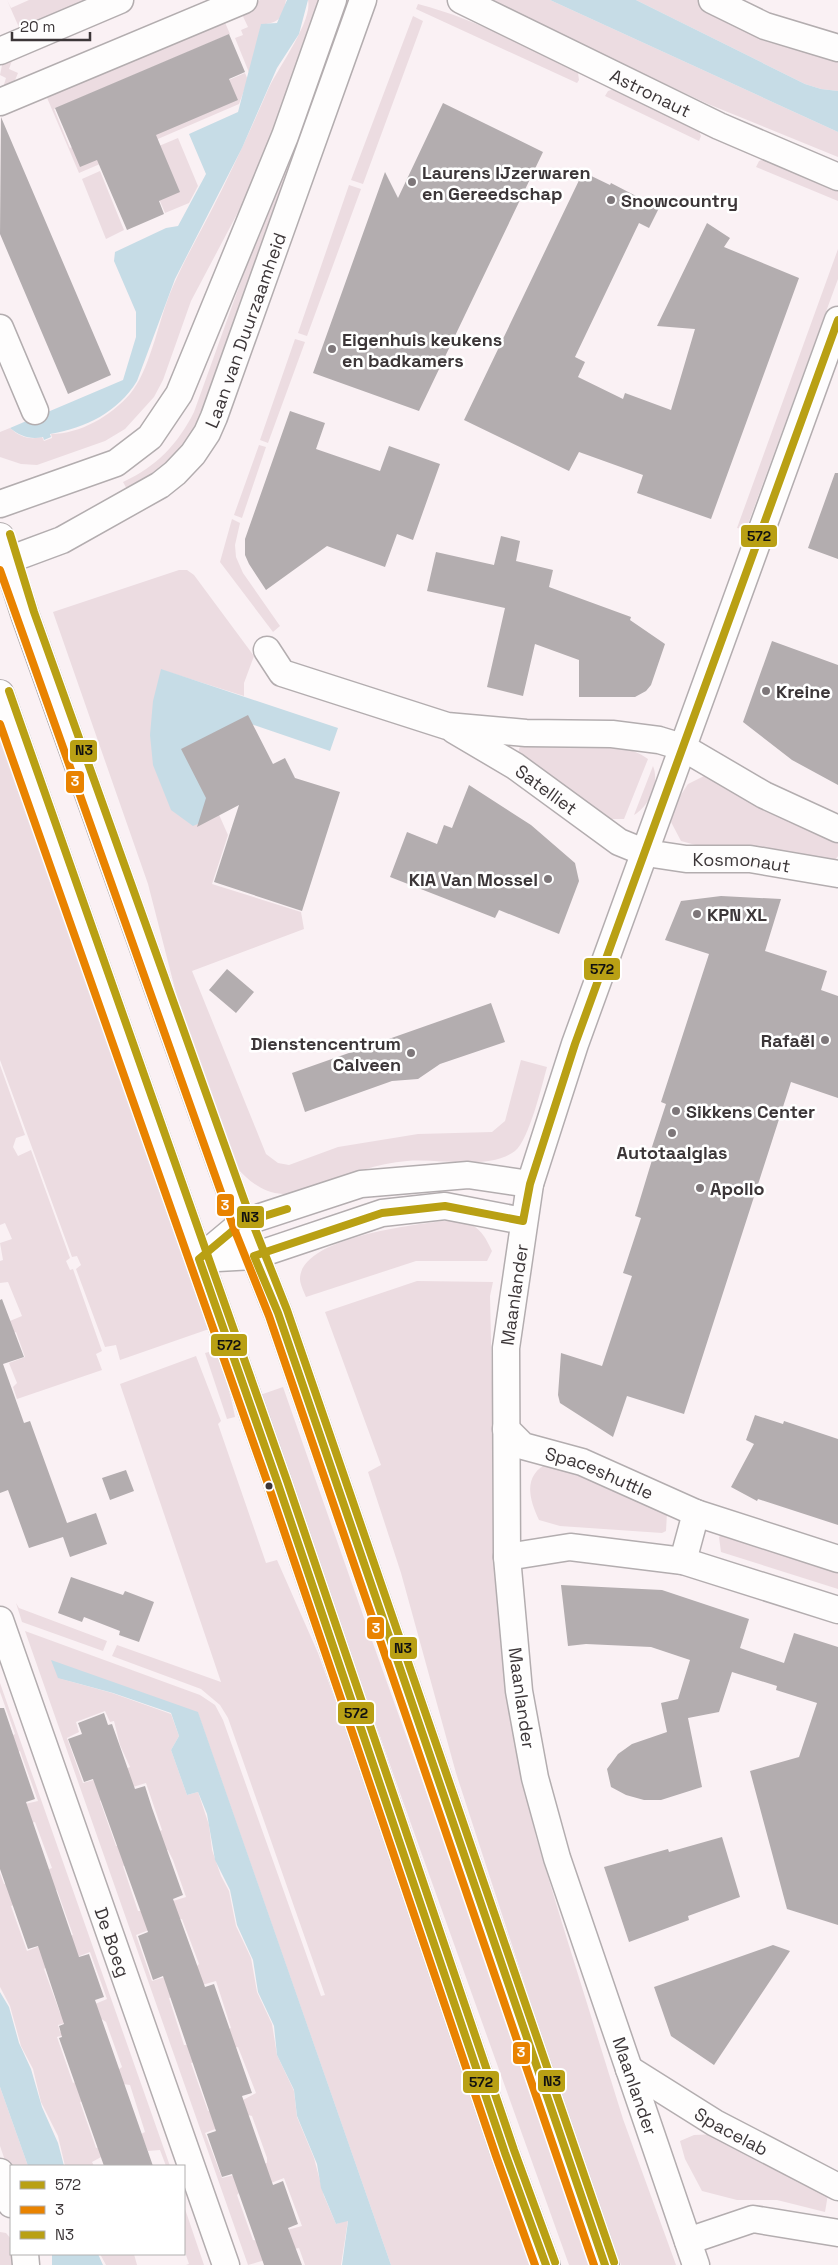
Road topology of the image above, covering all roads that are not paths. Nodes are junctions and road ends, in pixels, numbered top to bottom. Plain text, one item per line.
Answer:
1 (118, 0) edge
2 (244, 0) edge
3 (333, 0) edge
4 (363, 0) edge
5 (439, 0) edge
6 (712, 0) edge
7 (464, 1) edge
8 (838, 48) edge
9 (0, 51) edge
10 (0, 102) edge
11 (838, 177) edge
12 (838, 320) edge
13 (0, 328) edge
14 (35, 411) dead end
15 (0, 504) edge
16 (3, 553) edge
17 (267, 650) dead end
18 (0, 694) edge
19 (447, 726) junction
20 (682, 747) junction
21 (838, 829) edge
22 (646, 853) junction
23 (838, 874) edge
24 (530, 1184) junction
25 (523, 1221) junction
26 (242, 1223) junction
27 (254, 1256) junction
28 (199, 1259) junction
29 (506, 1429) junction
30 (696, 1513) junction
31 (507, 1557) junction
32 (838, 1559) edge
33 (683, 1561) junction
34 (838, 1610) edge
35 (0, 1620) edge
36 (629, 2069) junction
37 (0, 2172) edge
38 (838, 2187) edge
39 (10, 2201) edge
40 (837, 2226) edge
41 (692, 2253) edge
42 (226, 2265) edge
43 (546, 2265) edge
44 (605, 2265) edge

1 - 9 street
2 - 10 street
3 - 15 street, Laan van Duurzaamheid
4 - 16 street, Laan van Duurzaamheid
5 - 7 street, Astronaut
6 - 8 street
7 - 11 street, Astronaut
12 - 20 street, Maanlander
13 - 14 street
16 - 26 main road
17 - 19 street, Satelliet
18 - 28 main road
19 - 20 street, Satelliet
19 - 22 street, Satelliet
20 - 21 street
20 - 22 street, Maanlander
22 - 23 street, Kosmonaut
22 - 24 street, Maanlander
24 - 25 street, Maanlander
24 - 26 street
25 - 27 street
25 - 29 street, Maanlander
26 - 27 main road
26 - 28 street
27 - 28 street
27 - 44 main road
28 - 43 main road
29 - 30 street, Spaceshuttle
29 - 31 street, Maanlander
30 - 32 street, Spaceshuttle
30 - 33 street
31 - 33 street
31 - 36 street, Maanlander
33 - 34 street
35 - 42 street, De Boeg
36 - 38 street, Spacelab
36 - 41 street, Maanlander
37 - 39 street
40 - 41 street

